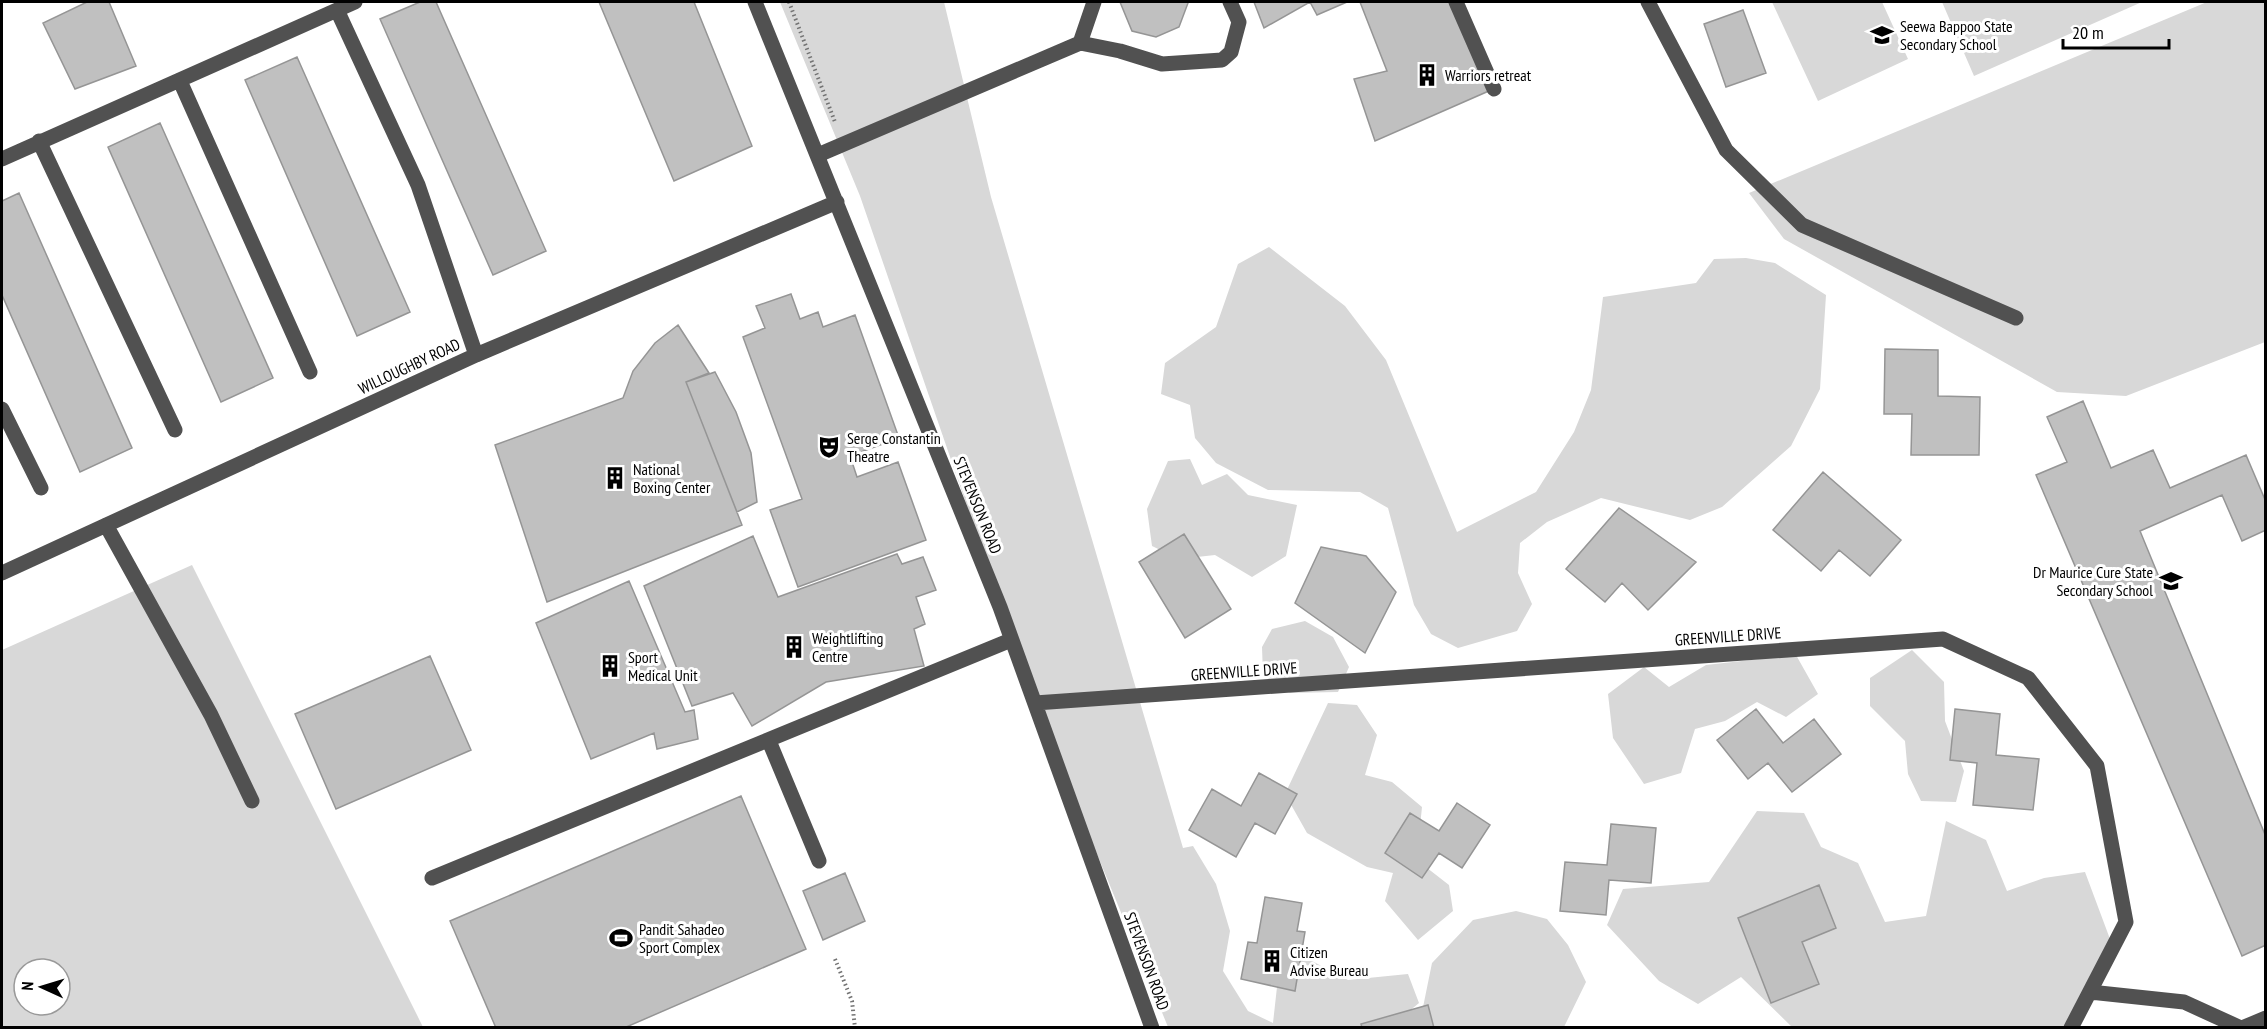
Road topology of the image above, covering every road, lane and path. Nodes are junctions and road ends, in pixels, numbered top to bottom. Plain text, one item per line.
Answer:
1 (355, 2) edge
2 (755, 2) edge
3 (789, 2) edge
4 (1094, 2) edge
5 (1230, 2) edge
6 (1456, 2) edge
7 (1648, 2) edge
8 (337, 10) junction
9 (1080, 43) junction
10 (180, 81) junction
11 (1494, 89) dead end
12 (833, 118) dead end
13 (39, 141) junction
14 (818, 155) junction
15 (2, 159) edge
16 (837, 202) junction
17 (2016, 318) dead end
18 (476, 355) junction
19 (310, 372) dead end
20 (2, 409) edge
21 (175, 430) dead end
22 (41, 488) dead end
23 (106, 525) junction
24 (2, 573) edge
25 (1011, 640) junction
26 (1035, 704) junction
27 (770, 741) junction
28 (252, 801) dead end
29 (819, 861) dead end
30 (432, 878) dead end
31 (835, 959) dead end
32 (2090, 992) junction
33 (2265, 1018) edge
34 (855, 1028) edge
35 (1152, 1028) edge
36 (2071, 1028) edge
37 (2241, 1028) edge

1 - 8 street
2 - 14 street, STEVENSON ROAD
3 - 12 path
4 - 9 street
5 - 9 street
6 - 11 street
7 - 17 street
8 - 10 street
8 - 18 street
9 - 14 street
10 - 13 street
10 - 19 street
13 - 15 street
13 - 21 street
14 - 16 street, STEVENSON ROAD
16 - 18 street, WILLOUGHBY ROAD
16 - 25 street, STEVENSON ROAD
18 - 23 street, WILLOUGHBY ROAD
20 - 22 street
23 - 24 street, WILLOUGHBY ROAD
23 - 28 street
25 - 26 street, STEVENSON ROAD
25 - 27 street
26 - 32 street, GREENVILLE DRIVE
26 - 35 street, STEVENSON ROAD
27 - 29 street
27 - 30 street
31 - 34 path
32 - 36 street, GREENVILLE DRIVE
32 - 37 street
33 - 37 street

